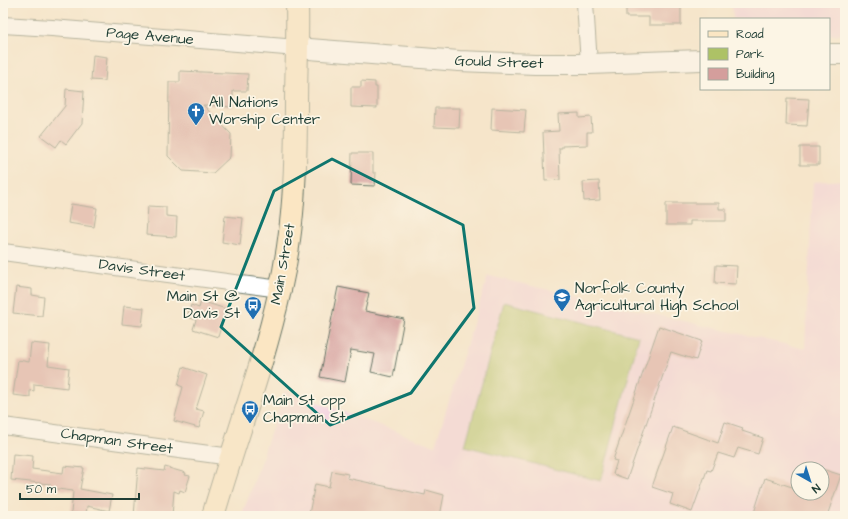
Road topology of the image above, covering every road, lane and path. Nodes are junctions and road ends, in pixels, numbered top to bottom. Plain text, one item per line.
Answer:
1 (297, 3) edge
2 (585, 3) edge
3 (3, 25) edge
4 (297, 48) junction
5 (830, 54) edge
6 (845, 54) edge
7 (700, 60) edge
8 (589, 64) junction
9 (3, 252) edge
10 (280, 289) junction
11 (3, 426) edge
12 (231, 457) junction
13 (213, 516) edge

1 - 4 main road, Main Street
2 - 8 street
3 - 4 street, Page Avenue
4 - 8 street, Gould Street
4 - 10 main road, Main Street
5 - 6 street
7 - 8 street, Gould Street
9 - 10 street, Davis Street
10 - 12 main road, Main Street
11 - 12 street, Chapman Street
12 - 13 main road, Main Street

